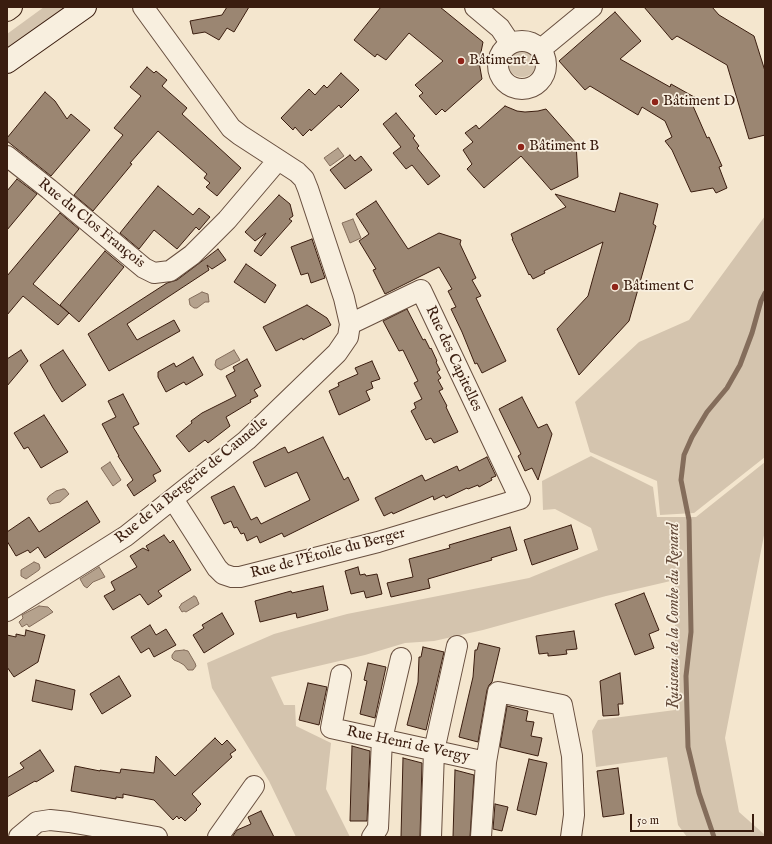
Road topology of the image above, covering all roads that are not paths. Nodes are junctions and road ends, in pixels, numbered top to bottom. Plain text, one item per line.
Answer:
1 (11, 7) edge
2 (84, 7) edge
3 (143, 7) edge
4 (475, 7) edge
5 (592, 7) edge
6 (7, 10) edge
7 (510, 43) junction
8 (541, 49) junction
9 (7, 62) edge
10 (7, 156) edge
11 (278, 160) junction
12 (350, 324) junction
13 (173, 499) junction
14 (520, 499) joint
15 (7, 611) edge
16 (457, 646) dead end
17 (401, 658) dead end
18 (341, 675) dead end
19 (382, 739) junction
20 (434, 751) junction
21 (486, 762) junction
22 (254, 786) dead end
23 (19, 837) edge
24 (157, 837) edge
25 (218, 837) edge
26 (372, 837) edge
27 (431, 837) edge
28 (481, 837) edge
29 (571, 837) edge

1 - 6 highway
2 - 9 street
3 - 11 street
4 - 7 street
5 - 8 street
7 - 8 street
7 - 8 street
10 - 11 street, Rue du Clos François
11 - 12 street
12 - 13 street, Rue de la Bergerie de Caunelle
12 - 14 street, Rue des Capitelles
13 - 14 street, Rue de l'Étoile du Berger
13 - 15 street, Rue de la Bergerie de Caunelle
16 - 20 street
17 - 19 street
18 - 19 street, Rue Henri de Vergy
19 - 20 street, Rue Henri de Vergy
19 - 26 street
20 - 21 street, Rue Henri de Vergy
20 - 27 street
21 - 28 street, Rue Henri de Vergy
21 - 29 street, Rue Henri de Vergy
22 - 25 street
23 - 24 street

